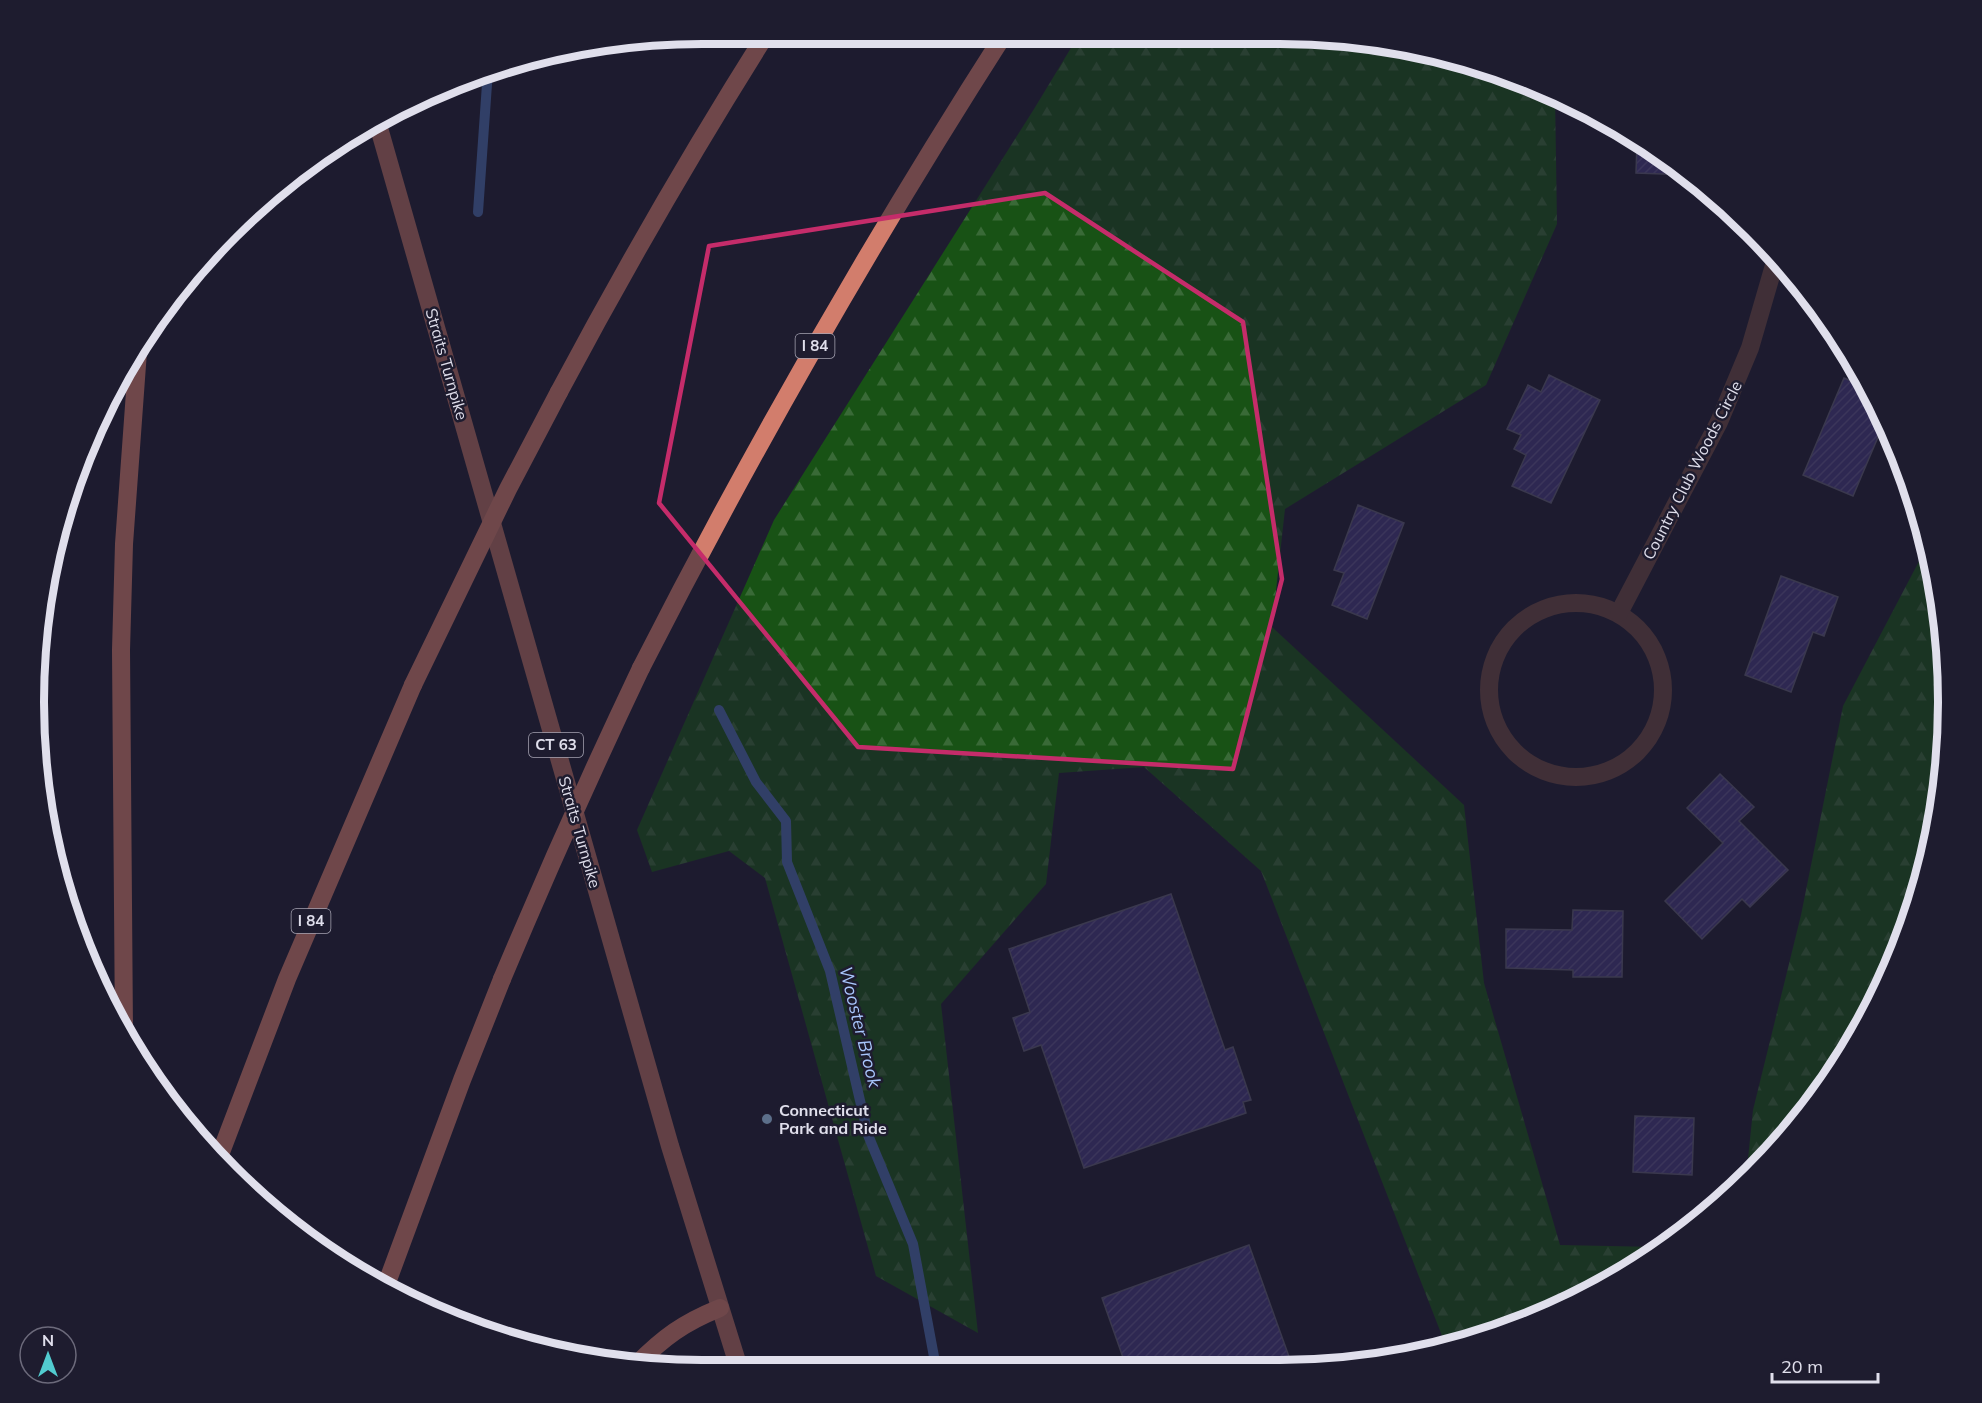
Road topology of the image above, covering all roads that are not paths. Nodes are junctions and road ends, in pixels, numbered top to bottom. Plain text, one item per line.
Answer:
1 (760, 44) edge
2 (998, 44) edge
3 (379, 128) edge
4 (1774, 267) edge
5 (137, 364) edge
6 (1619, 613) junction
7 (124, 1016) edge
8 (221, 1151) edge
9 (388, 1280) edge
10 (720, 1308) junction
11 (644, 1357) edge
12 (737, 1360) edge

1 - 8 highway, I 84, bridge
2 - 9 highway, I 84, bridge
3 - 10 main road, Straits Turnpike / CT 63
4 - 6 street, Country Club Woods Circle
5 - 7 highway
6 - 6 street
10 - 11 highway
10 - 12 main road, Straits Turnpike / CT 63

